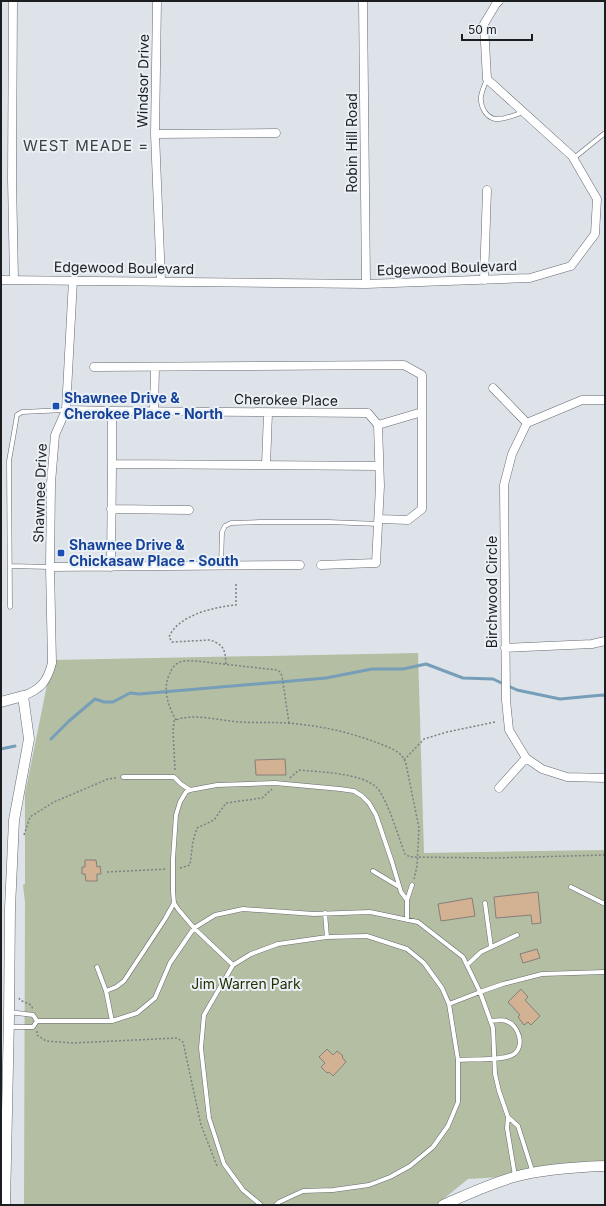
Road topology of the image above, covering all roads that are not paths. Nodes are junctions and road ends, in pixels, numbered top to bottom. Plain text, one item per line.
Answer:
1 (13, 1) edge
2 (157, 1) edge
3 (363, 1) edge
4 (499, 1) edge
5 (487, 78) junction
6 (524, 112) junction
7 (276, 133) dead end
8 (605, 133) edge
9 (155, 134) junction
10 (574, 159) junction
11 (487, 190) dead end
12 (1, 280) edge
13 (14, 280) junction
14 (73, 280) junction
15 (484, 280) junction
16 (160, 281) junction
17 (366, 284) junction
18 (94, 367) dead end
19 (155, 367) junction
20 (493, 388) dead end
21 (605, 400) edge
22 (66, 410) junction
23 (112, 411) junction
24 (154, 412) junction
25 (268, 412) junction
26 (422, 412) junction
27 (527, 423) junction
28 (378, 425) junction
29 (112, 464) junction
30 (266, 465) junction
31 (379, 466) junction
32 (111, 509) junction
33 (189, 510) dead end
34 (379, 521) junction
35 (300, 565) dead end
36 (321, 565) dead end
37 (10, 566) junction
38 (221, 566) junction
39 (50, 567) junction
40 (111, 567) junction
41 (10, 607) dead end
42 (605, 641) edge
43 (505, 648) junction
44 (23, 696) junction
45 (1, 702) edge
46 (526, 758) junction
47 (123, 777) road end
48 (605, 778) edge
49 (499, 788) dead end
50 (190, 790) junction
51 (373, 871) dead end
52 (412, 885) road end
53 (398, 886) junction
54 (572, 887) dead end
55 (407, 900) junction
56 (174, 903) junction
57 (485, 903) dead end
58 (605, 904) edge
59 (325, 913) junction
60 (407, 920) junction
61 (194, 928) junction
62 (517, 935) dead end
63 (327, 937) junction
64 (491, 947) junction
65 (233, 965) junction
66 (467, 965) junction
67 (97, 967) dead end
68 (605, 972) edge
69 (106, 991) junction
70 (480, 992) junction
71 (450, 1004) junction
72 (9, 1012) junction
73 (37, 1021) junction
74 (112, 1021) junction
75 (491, 1021) junction
76 (9, 1028) junction
77 (494, 1058) junction
78 (458, 1060) junction
79 (508, 1117) junction
80 (605, 1166) edge
81 (533, 1173) junction
82 (515, 1176) junction
83 (5, 1205) edge
84 (260, 1205) edge
85 (276, 1205) edge
86 (442, 1205) edge

1 - 13 street
2 - 9 street, Windsor Drive
3 - 17 street, Robin Hill Road
4 - 5 street
5 - 6 street, Edgewood Boulevard
5 - 6 lane
6 - 10 street, Edgewood Boulevard
7 - 9 street
8 - 10 lane
9 - 16 street, Windsor Drive
10 - 15 street, Edgewood Boulevard
11 - 15 street
12 - 13 street, Edgewood Boulevard
13 - 14 street, Edgewood Boulevard
14 - 16 street, Edgewood Boulevard
14 - 22 street, Shawnee Drive
15 - 17 street, Edgewood Boulevard
16 - 17 street, Edgewood Boulevard
18 - 19 street
19 - 24 street
19 - 26 street
20 - 27 street
21 - 27 street
22 - 23 street, Cherokee Place
22 - 37 lane
22 - 39 street, Shawnee Drive
23 - 24 street, Cherokee Place
23 - 29 street
24 - 25 street, Cherokee Place
25 - 28 street, Cherokee Place
25 - 30 street
26 - 28 street
26 - 34 street
27 - 43 street, Birchwood Circle
28 - 31 street
29 - 30 street
29 - 32 street
30 - 31 street
31 - 34 street
32 - 33 street
32 - 40 street
34 - 36 street
34 - 38 lane
35 - 38 street
37 - 39 lane
37 - 41 lane
38 - 40 street
39 - 40 street
39 - 44 street, Shawnee Drive
42 - 43 street
43 - 46 street, Birchwood Circle
44 - 45 street
44 - 72 street
46 - 48 street, Birchwood Circle
46 - 49 street
47 - 50 lane
50 - 53 lane
50 - 56 lane
51 - 53 lane
52 - 55 lane
53 - 55 lane
54 - 58 lane
55 - 60 lane
56 - 61 lane
56 - 69 lane
57 - 64 lane
59 - 60 lane
59 - 61 lane
59 - 63 lane
60 - 66 lane
61 - 65 lane
61 - 74 lane
62 - 64 lane
63 - 65 lane
63 - 71 lane
64 - 66 lane
65 - 84 lane
66 - 70 lane
67 - 69 lane
68 - 70 lane
69 - 74 lane
70 - 71 lane
70 - 75 lane
71 - 78 lane
72 - 73 lane
72 - 76 street
73 - 74 lane
73 - 76 lane
75 - 77 lane
75 - 77 lane
76 - 83 street
77 - 78 lane
77 - 79 lane
78 - 85 lane
79 - 81 lane
79 - 82 lane
80 - 81 street
81 - 82 street
82 - 86 street

